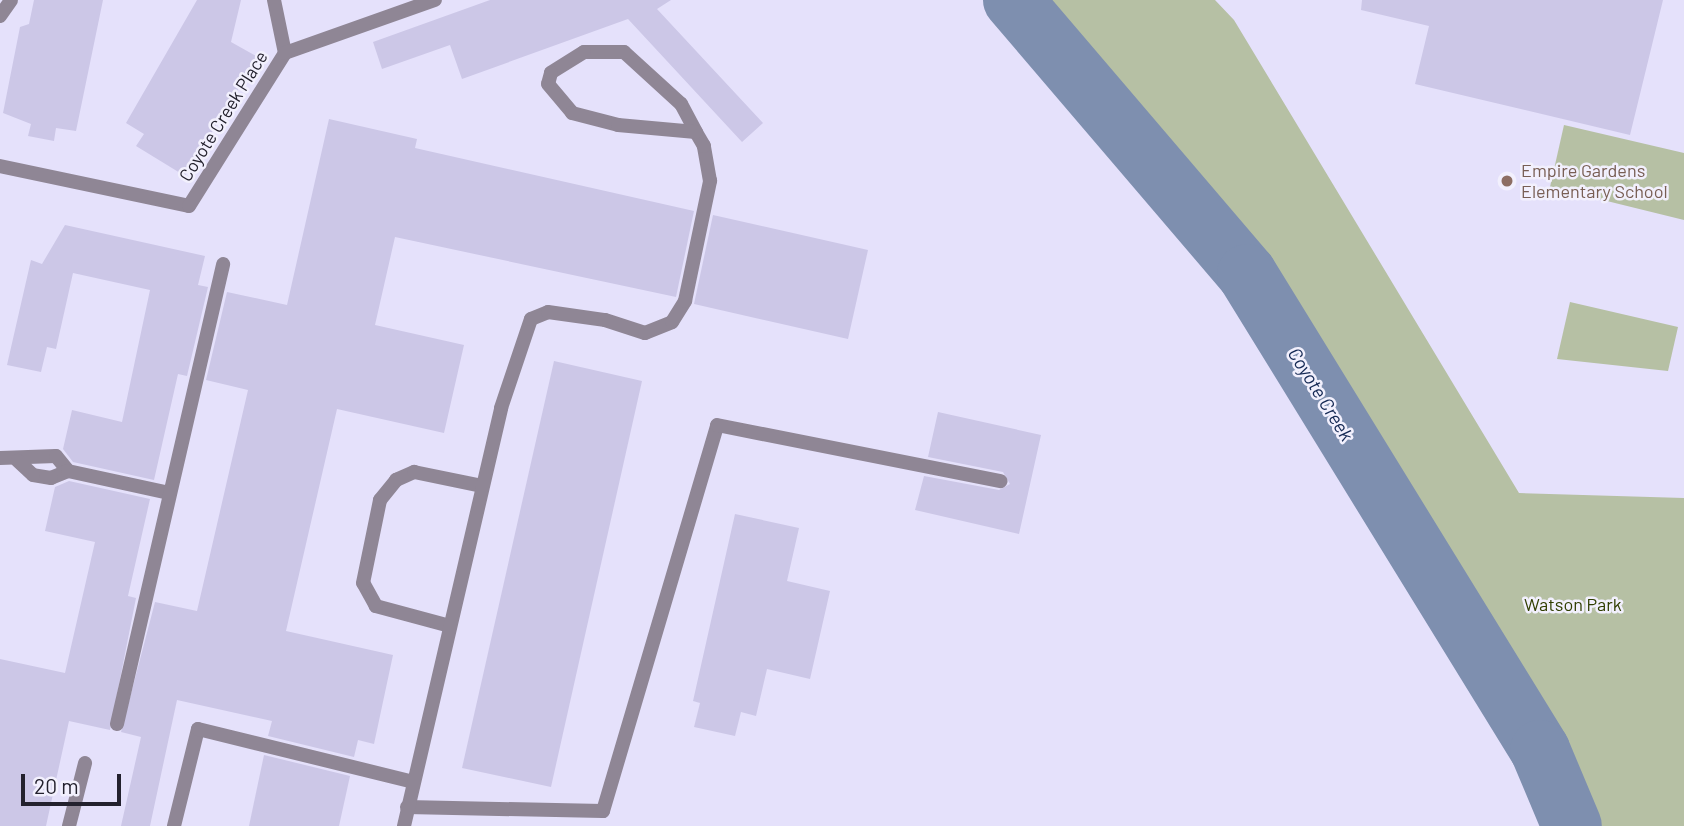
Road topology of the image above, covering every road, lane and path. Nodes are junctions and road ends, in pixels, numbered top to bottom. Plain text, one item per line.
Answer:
1 (11, 0) edge
2 (274, 0) edge
3 (435, 0) edge
4 (0, 16) edge
5 (285, 53) junction
6 (696, 132) junction
7 (0, 166) edge
8 (223, 264) dead end
9 (0, 458) edge
10 (18, 461) junction
11 (68, 471) junction
12 (1001, 481) dead end
13 (482, 486) junction
14 (169, 493) junction
15 (450, 626) junction
16 (117, 724) dead end
17 (85, 763) dead end
18 (413, 782) junction
19 (407, 807) junction
20 (69, 826) edge
21 (174, 826) edge
22 (404, 826) edge

1 - 4 street
2 - 5 street
3 - 5 street, Coyote Creek Place
5 - 7 street, Coyote Creek Place
6 - 6 street
6 - 13 street
8 - 14 street
9 - 10 street
10 - 11 street
10 - 11 street
11 - 14 street
12 - 19 street
13 - 15 street
13 - 15 street
14 - 16 street
15 - 18 street
17 - 20 street
18 - 19 street
18 - 21 street
19 - 22 street

